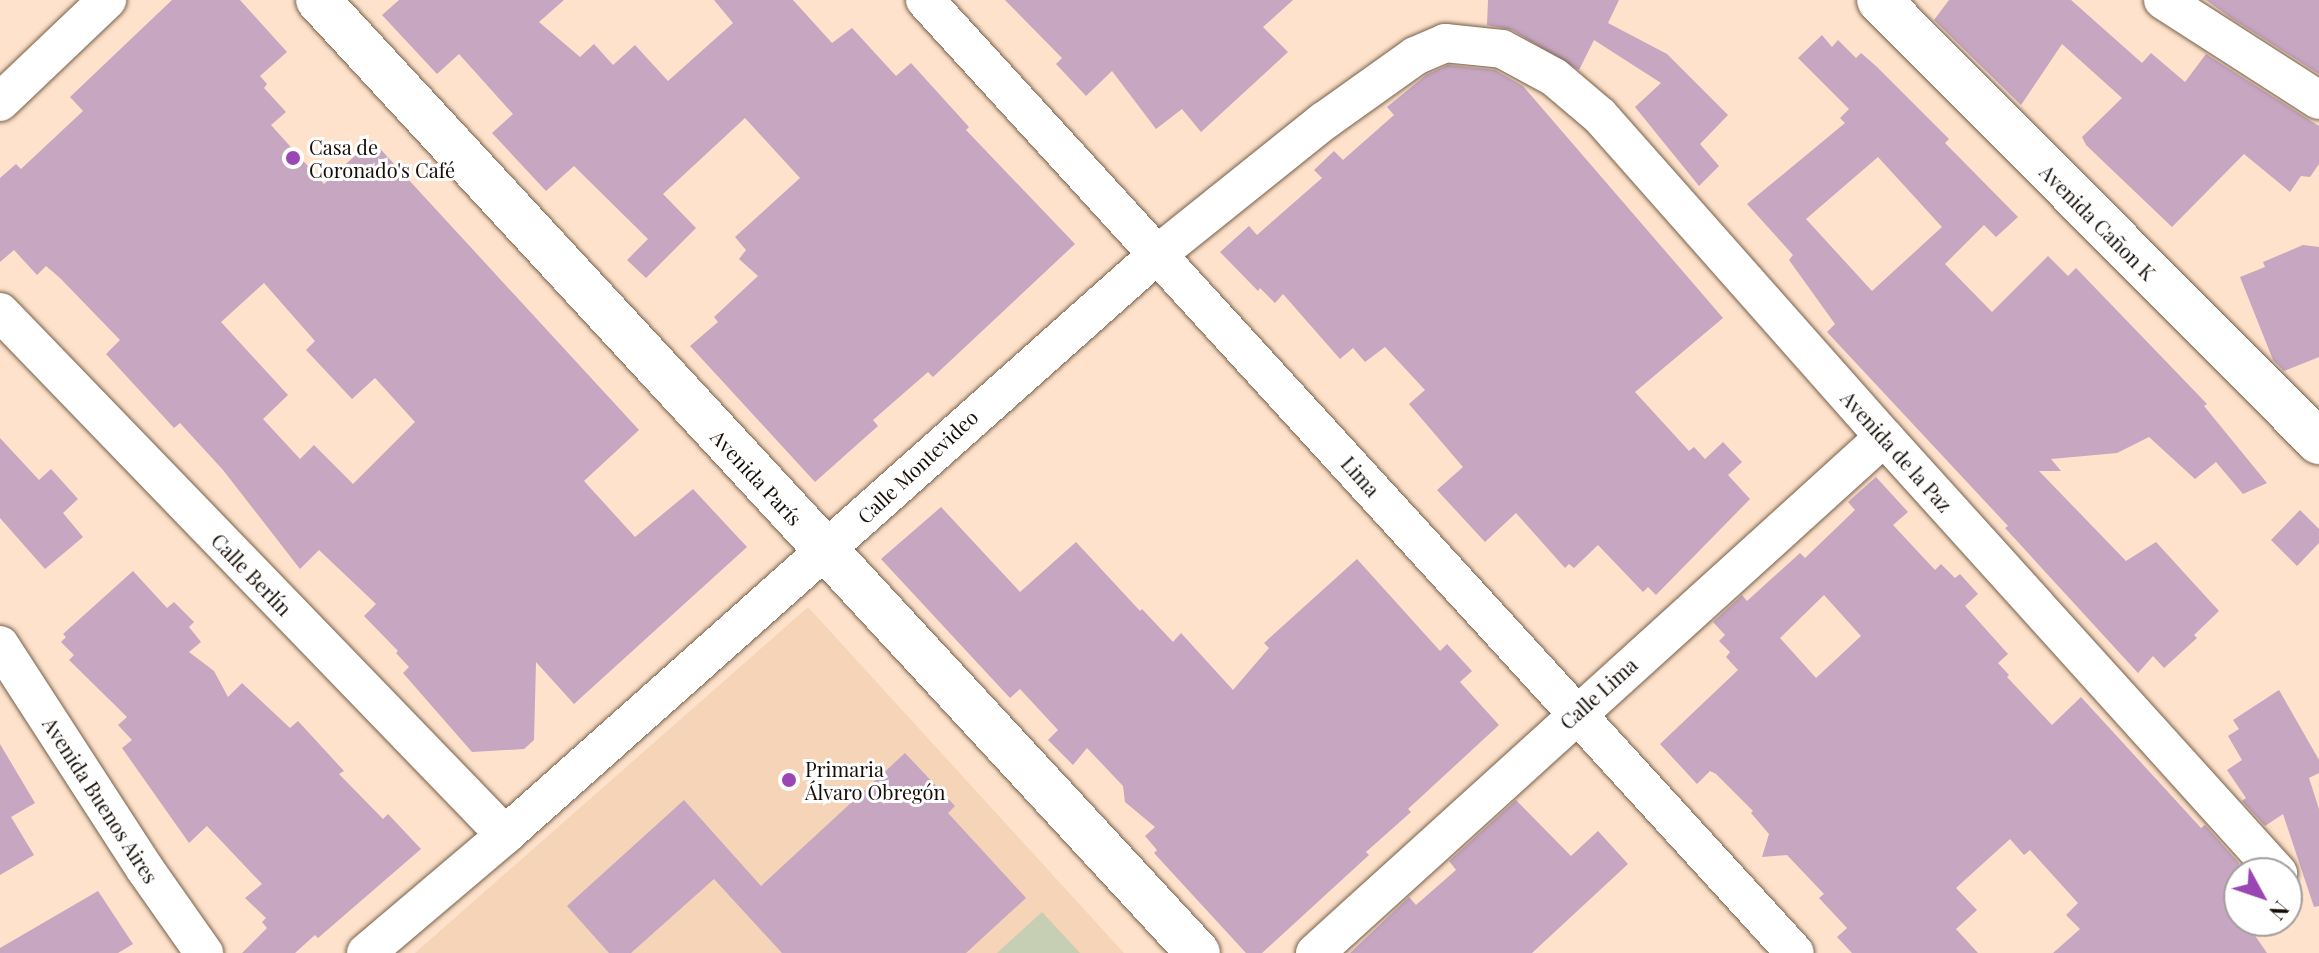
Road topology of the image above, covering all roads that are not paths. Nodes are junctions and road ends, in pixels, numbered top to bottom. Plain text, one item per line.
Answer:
1 (107, 0) edge
2 (318, 0) edge
3 (925, 0) edge
4 (1879, 0) edge
5 (2163, 0) edge
6 (1502, 49) joint
7 (2319, 100) edge
8 (0, 102) edge
9 (1159, 253) junction
10 (0, 312) edge
11 (1884, 437) junction
12 (2319, 442) edge
13 (825, 551) junction
14 (0, 645) edge
15 (1577, 712) junction
16 (505, 835) junction
17 (2264, 857) edge
18 (204, 953) edge
19 (366, 953) edge
20 (1198, 953) edge
21 (1315, 953) edge
22 (1795, 953) edge

1 - 8 street
2 - 13 main road, Avenida París
3 - 9 street, Lima
4 - 12 main road, Avenida Cañon K
5 - 7 street
6 - 9 street, Calle Montevideo
6 - 11 street, Avenida de la Paz
9 - 13 street, Calle Montevideo
9 - 15 street, Lima
10 - 16 street, Calle Berlín
11 - 15 street, Calle Lima
11 - 17 street, Avenida de la Paz
13 - 16 street, Calle Montevideo
13 - 20 main road, Avenida París
14 - 18 street, Avenida Buenos Aires
15 - 21 street, Calle Lima
15 - 22 street, Lima
16 - 19 street, Calle Montevideo

